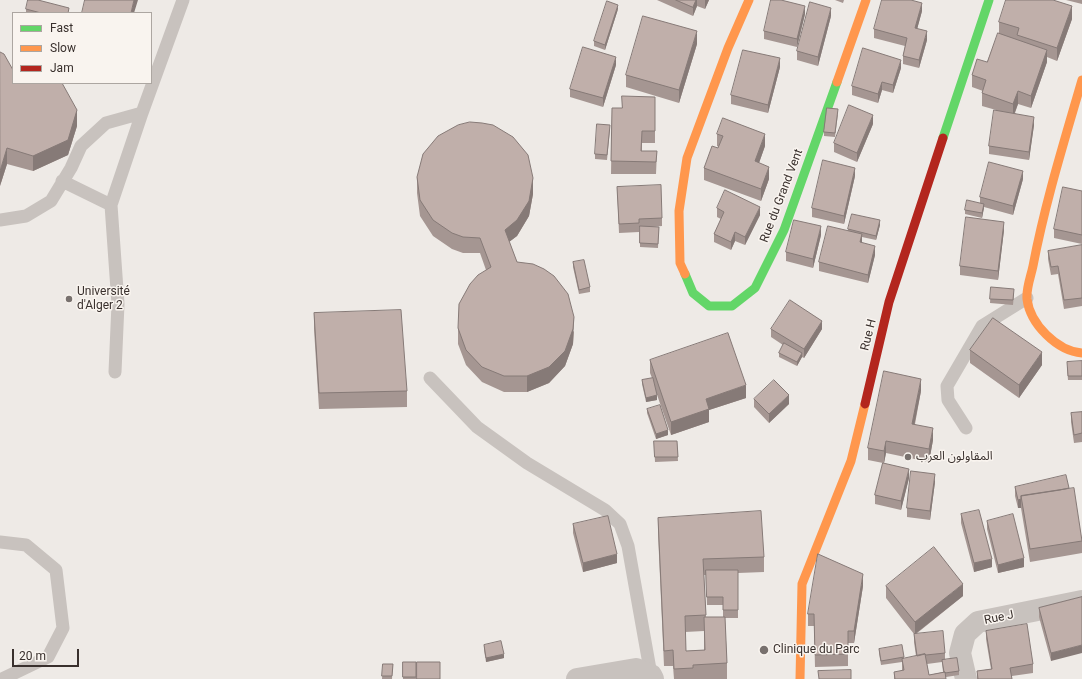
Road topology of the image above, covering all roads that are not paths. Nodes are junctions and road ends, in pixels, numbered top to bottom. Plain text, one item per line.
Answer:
1 (183, 0) edge
2 (749, 0) edge
3 (866, 0) edge
4 (989, 0) edge
5 (1082, 80) edge
6 (142, 113) junction
7 (62, 181) junction
8 (111, 205) junction
9 (0, 220) edge
10 (1027, 298) junction
11 (1082, 353) edge
12 (115, 372) dead end
13 (430, 378) dead end
14 (966, 428) dead end
15 (0, 542) edge
16 (1082, 601) edge
17 (652, 677) edge
18 (2, 679) edge
19 (577, 679) edge
20 (800, 679) edge
21 (966, 679) edge

1 - 6 lane
2 - 3 street, Rue du Grand Vent
4 - 20 street, Rue H
5 - 10 street
6 - 7 lane
6 - 8 lane
7 - 8 lane
7 - 9 lane
8 - 12 lane
10 - 11 street
10 - 14 lane
13 - 17 lane
15 - 18 lane
16 - 21 street, Rue J
17 - 19 street

